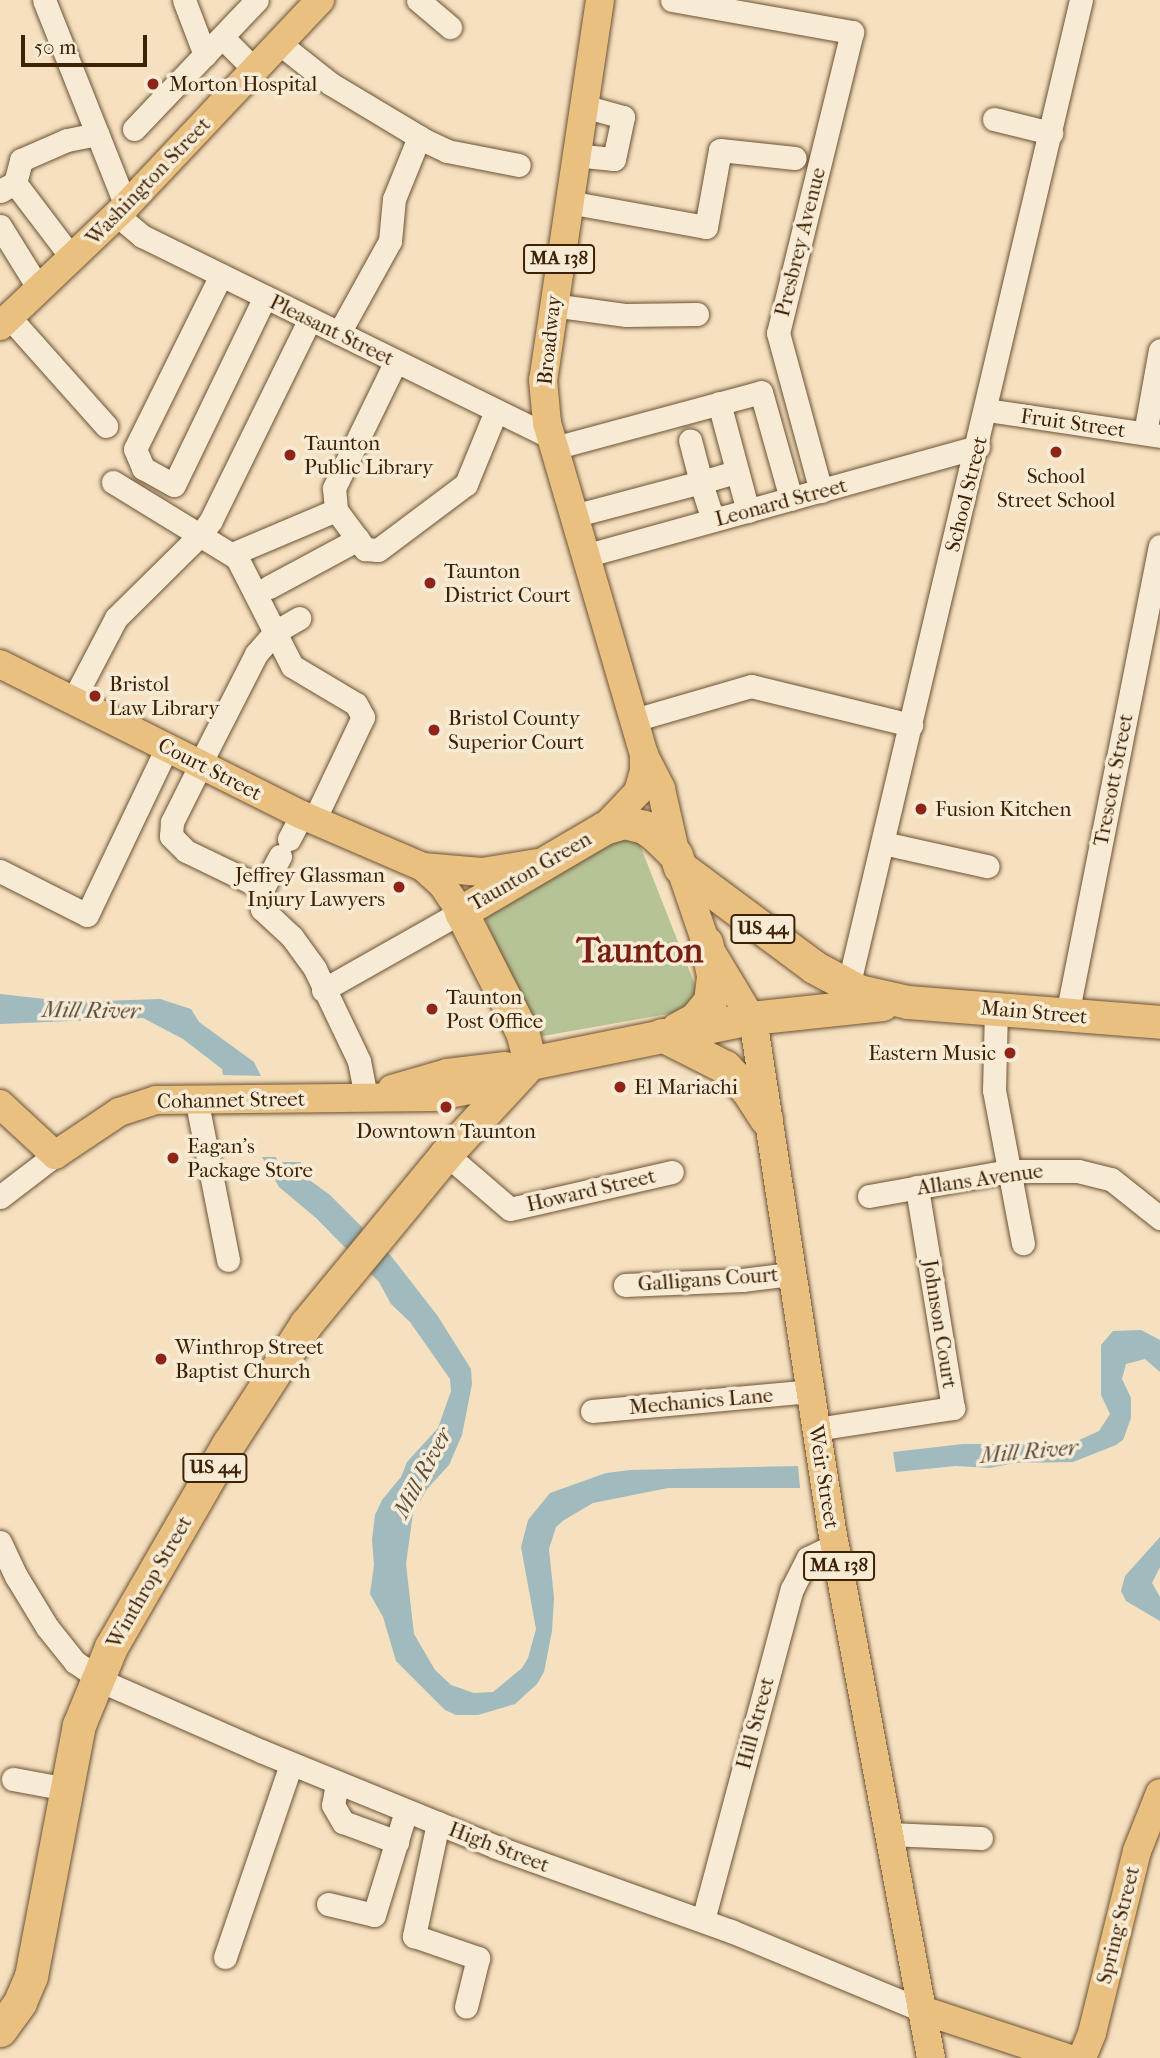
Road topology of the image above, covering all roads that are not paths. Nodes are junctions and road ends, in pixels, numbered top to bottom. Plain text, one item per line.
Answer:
1 (44, 0) edge
2 (184, 0) edge
3 (257, 0) edge
4 (320, 0) edge
5 (418, 0) edge
6 (600, 0) edge
7 (672, 0) edge
8 (1082, 0) edge
9 (450, 27) dead end
10 (222, 37) junction
11 (279, 43) junction
12 (205, 55) junction
13 (254, 69) junction
14 (583, 106) junction
15 (995, 119) dead end
16 (134, 129) dead end
17 (1051, 133) junction
18 (97, 134) junction
19 (419, 137) junction
20 (575, 155) junction
21 (795, 158) dead end
22 (519, 165) dead end
23 (8, 187) edge
24 (568, 202) junction
25 (121, 211) junction
26 (0, 226) edge
27 (72, 258) junction
28 (221, 275) junction
29 (39, 289) junction
30 (265, 297) junction
31 (552, 305) junction
32 (697, 314) dead end
33 (310, 319) junction
34 (5, 322) edge
35 (339, 333) junction
36 (1160, 350) edge
37 (396, 361) junction
38 (719, 403) junction
39 (496, 411) junction
40 (986, 411) junction
41 (687, 425) junction
42 (106, 426) dead end
43 (1153, 435) edge
44 (553, 443) junction
45 (978, 447) junction
46 (737, 472) junction
47 (113, 482) dead end
48 (701, 482) junction
49 (821, 491) junction
50 (791, 499) junction
51 (336, 510) junction
52 (748, 510) junction
53 (573, 516) junction
54 (713, 520) junction
55 (201, 534) junction
56 (358, 539) junction
57 (1160, 546) edge
58 (232, 554) junction
59 (584, 556) junction
60 (269, 587) dead end
61 (299, 618) dead end
62 (275, 632) junction
63 (0, 664) edge
64 (73, 700) junction
65 (634, 720) junction
66 (911, 725) junction
67 (167, 747) junction
68 (644, 754) junction
69 (201, 764) junction
70 (604, 828) junction
71 (296, 832) junction
72 (883, 843) junction
73 (553, 859) junction
74 (678, 861) junction
75 (986, 866) dead end
76 (423, 867) junction
77 (0, 871) edge
78 (263, 888) junction
79 (461, 912) junction
80 (706, 943) junction
81 (848, 987) junction
82 (323, 990) junction
83 (908, 1002) junction
84 (996, 1009) junction
85 (794, 1013) junction
86 (1067, 1015) junction
87 (751, 1018) junction
88 (1160, 1022) edge
89 (662, 1035) junction
90 (530, 1063) junction
91 (196, 1098) junction
92 (366, 1098) junction
93 (0, 1104) edge
94 (766, 1119) junction
95 (446, 1154) junction
96 (55, 1155) junction
97 (1010, 1171) junction
98 (672, 1172) dead end
99 (917, 1187) junction
100 (869, 1196) dead end
101 (0, 1197) edge
102 (1160, 1218) edge
103 (1023, 1243) dead end
104 (228, 1260) dead end
105 (790, 1274) junction
106 (625, 1285) dead end
107 (810, 1391) junction
108 (592, 1410) dead end
109 (816, 1429) junction
110 (0, 1542) edge
111 (835, 1545) junction
112 (97, 1678) junction
113 (291, 1764) junction
114 (13, 1779) dead end
115 (337, 1783) junction
116 (67, 1789) junction
117 (1160, 1793) edge
118 (407, 1811) junction
119 (438, 1823) junction
120 (889, 1834) junction
121 (981, 1838) dead end
122 (397, 1842) junction
123 (328, 1904) dead end
124 (704, 1920) junction
125 (225, 1957) dead end
126 (466, 2007) dead end
127 (922, 2010) junction
128 (0, 2030) edge
129 (931, 2058) edge
130 (1067, 2058) edge
131 (1082, 2058) edge

1 - 18 street
2 - 12 street
3 - 10 street
4 - 11 main road, Washington Street
5 - 9 street
6 - 14 main road, Broadway / MA 138
7 - 49 street, Presbrey Avenue
8 - 17 street, School Street
10 - 12 street
10 - 13 street
11 - 13 main road, Washington Street
11 - 19 street
12 - 16 street
13 - 25 main road, Washington Street
14 - 20 main road, Broadway / MA 138
14 - 20 street
15 - 17 street
17 - 40 street, School Street
18 - 23 street
18 - 25 street
19 - 22 street
19 - 35 street
20 - 24 main road, Broadway / MA 138
21 - 24 street
23 - 27 street
24 - 31 main road, Broadway / MA 138
25 - 27 main road, Washington Street
25 - 28 street, Pleasant Street
26 - 29 street
27 - 29 main road, Washington Street
28 - 30 street, Pleasant Street
28 - 30 street
29 - 34 main road, Washington Street
30 - 33 street, Pleasant Street
31 - 32 street
31 - 44 main road, Broadway / MA 138
33 - 35 street, Pleasant Street
33 - 55 street
34 - 42 street
35 - 37 street, Pleasant Street
36 - 43 street
37 - 39 street, Pleasant Street
37 - 51 street
38 - 41 street
38 - 46 street
38 - 50 street
39 - 44 street, Pleasant Street
39 - 56 street
40 - 43 street, Fruit Street
40 - 45 street, School Street
41 - 44 street
41 - 48 street
44 - 53 main road, Broadway / MA 138
45 - 49 street, Leonard Street
45 - 66 street, School Street
46 - 48 street
46 - 52 street
47 - 55 street
48 - 53 street
48 - 54 street
49 - 50 street, Leonard Street
50 - 52 street, Leonard Street
51 - 56 street
51 - 58 street
52 - 54 street, Leonard Street
53 - 59 main road, Broadway / MA 138
54 - 59 street, Leonard Street
55 - 58 street
55 - 64 street
56 - 60 street
57 - 86 street, Trescott Street
58 - 62 street
59 - 65 main road, Broadway / MA 138
61 - 62 street
62 - 69 street
62 - 71 street
63 - 64 main road, Court Street
64 - 67 main road, Court Street
65 - 66 street
65 - 68 main road, Broadway / MA 138
66 - 72 street, School Street
67 - 69 main road, Court Street
67 - 77 street
68 - 70 main road, Broadway / MA 138
68 - 74 main road, Broadway / MA 138
69 - 71 main road, Court Street
69 - 78 street
70 - 73 highway, Taunton Green / US 44
70 - 74 highway, Taunton Green / US 44
71 - 76 main road, Court Street
71 - 78 street
72 - 75 street
72 - 81 street, School Street
73 - 76 main road, Court Street
73 - 79 highway, Taunton Green / US 44
74 - 80 main road, Taunton Green / MA 138
74 - 81 highway, Main Street / US 44
76 - 79 main road, Court Street
78 - 82 street
79 - 82 street
79 - 90 highway, Taunton Green
80 - 87 main road, MA 138
80 - 89 highway
81 - 83 highway, Main Street / US 44
81 - 85 highway
82 - 92 street
83 - 84 highway, Main Street / US 44
83 - 85 highway, Main Street / US 44
84 - 86 highway, Main Street / US 44
84 - 97 street
85 - 87 highway, Main Street / US 44
86 - 88 highway, Main Street / US 44
87 - 89 highway, US 44
87 - 94 main road, Weir Street / MA 138
89 - 90 highway, US 44
89 - 94 highway, MA 138
90 - 92 main road, Cohannet Street
90 - 95 highway, Winthrop Street / US 44
91 - 92 main road, Cohannet Street
91 - 96 main road, Cohannet Street
91 - 104 street
93 - 96 main road
94 - 105 main road, Weir Street / MA 138
95 - 98 street, Howard Street
95 - 112 highway, Winthrop Street / US 44
96 - 101 street, Cohannet Street
97 - 99 street, Allans Avenue
97 - 102 street, Allans Avenue
97 - 103 street
99 - 100 street, Allans Avenue
99 - 109 street, Johnson Court
105 - 106 street, Galligans Court
105 - 107 main road, Weir Street / MA 138
107 - 108 street, Mechanics Lane
107 - 109 main road, Weir Street / MA 138
109 - 111 main road, Weir Street / MA 138
110 - 112 street, High Street
111 - 120 main road, Weir Street / MA 138
111 - 124 street, Hill Street
112 - 113 street, High Street
112 - 116 highway, Winthrop Street / US 44
113 - 115 street, High Street
113 - 125 street
114 - 116 street
115 - 118 street, High Street
115 - 122 street
116 - 128 highway, Winthrop Street / US 44
117 - 131 main road, Spring Street
118 - 119 street, High Street
118 - 122 street
119 - 124 street, High Street
119 - 126 street
120 - 121 street
120 - 127 main road, Weir Street / MA 138
122 - 123 street
124 - 127 street, High Street
127 - 129 main road, Weir Street / MA 138
127 - 130 main road, High Street

